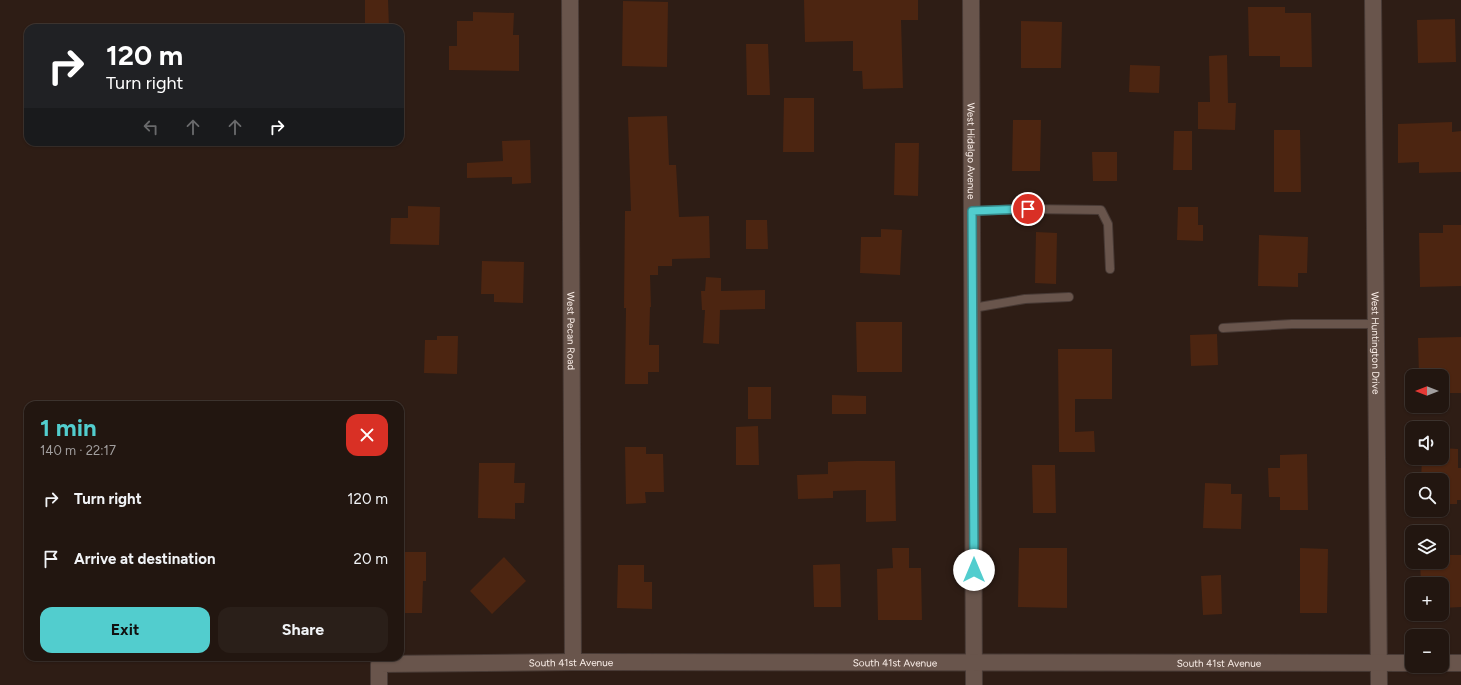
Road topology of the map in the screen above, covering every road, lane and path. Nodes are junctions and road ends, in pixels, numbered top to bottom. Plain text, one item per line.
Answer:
1 (570, 0) edge
2 (972, 0) edge
3 (1374, 0) edge
4 (972, 211) junction
5 (1110, 269) dead end
6 (1069, 298) dead end
7 (973, 308) junction
8 (1376, 324) junction
9 (1223, 328) dead end
10 (573, 662) junction
11 (1379, 662) junction
12 (974, 663) junction
13 (1405, 663) edge
14 (1449, 663) edge
15 (1461, 663) edge
16 (379, 685) edge
17 (974, 685) edge
18 (1379, 685) edge

1 - 10 street, West Pecan Road
2 - 4 street, West Hidalgo Avenue
3 - 8 street, West Huntington Drive
4 - 5 lane
4 - 7 street, West Hidalgo Avenue
6 - 7 lane
7 - 12 street, West Hidalgo Avenue
8 - 9 lane
8 - 11 street, West Huntington Drive
10 - 12 street, South 41st Avenue
10 - 16 street, South 41st Avenue
11 - 12 street, South 41st Avenue
11 - 13 street, South 41st Avenue
11 - 18 street, West Huntington Drive
12 - 17 street, West Hidalgo Avenue
14 - 15 street

